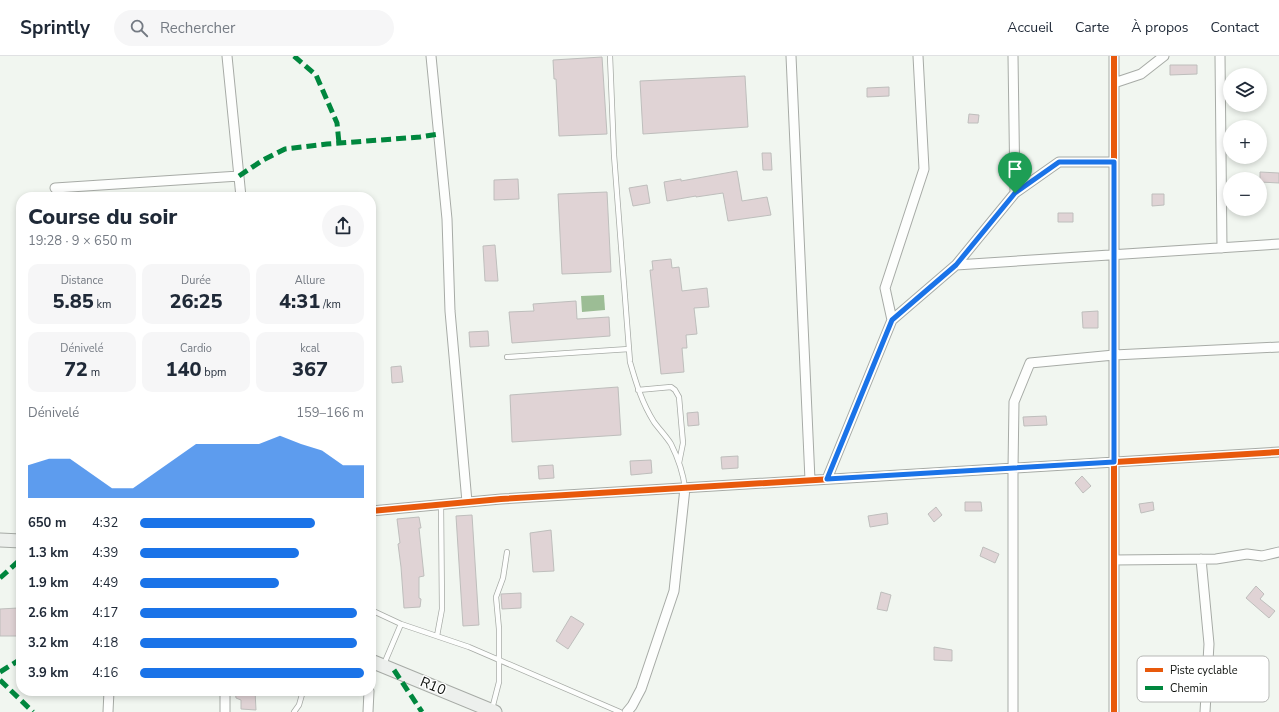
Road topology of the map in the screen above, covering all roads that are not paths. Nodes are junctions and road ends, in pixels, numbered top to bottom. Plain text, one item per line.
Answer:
1 (227, 56) edge
2 (431, 56) edge
3 (610, 56) edge
4 (791, 56) edge
5 (918, 56) edge
6 (1013, 56) edge
7 (1114, 56) edge
8 (1164, 56) edge
9 (1220, 56) edge
10 (1114, 83) junction
11 (1114, 162) junction
12 (238, 176) junction
13 (54, 188) dead end
14 (240, 192) edge
15 (1015, 193) junction
16 (1279, 244) edge
17 (1222, 248) junction
18 (1114, 254) junction
19 (956, 265) junction
20 (892, 320) junction
21 (1279, 347) edge
22 (629, 349) junction
23 (1114, 355) junction
24 (507, 357) dead end
25 (638, 390) junction
26 (1279, 452) edge
27 (1114, 462) junction
28 (679, 463) junction
29 (1013, 468) junction
30 (827, 479) junction
31 (810, 480) junction
32 (685, 488) junction
33 (467, 502) junction
34 (441, 504) junction
35 (376, 510) edge
36 (0, 540) edge
37 (16, 541) edge
38 (507, 552) dead end
39 (1279, 552) edge
40 (1201, 559) junction
41 (1114, 560) junction
42 (376, 612) edge
43 (401, 624) junction
44 (437, 636) junction
45 (1208, 656) edge
46 (499, 660) junction
47 (377, 664) edge
48 (109, 696) edge
49 (225, 696) edge
50 (302, 696) edge
51 (369, 696) edge
52 (1206, 702) edge
53 (493, 711) edge
54 (108, 712) edge
55 (225, 712) edge
56 (294, 712) edge
57 (368, 712) edge
58 (620, 712) edge
59 (627, 712) edge
60 (1013, 712) edge
61 (1114, 712) edge
62 (1206, 712) edge

1 - 12 street
2 - 33 street
3 - 22 lane
4 - 31 street
5 - 20 street
6 - 15 street
7 - 10 street
8 - 10 street
9 - 17 street
10 - 11 street
11 - 15 street
11 - 18 street
12 - 13 street
12 - 14 street
15 - 19 street
16 - 17 street
17 - 18 street
18 - 19 street
18 - 23 street
19 - 20 street
20 - 30 street
21 - 23 street
22 - 24 lane
22 - 25 lane
23 - 27 street
23 - 29 street
25 - 28 lane
25 - 28 lane
26 - 27 street
27 - 29 street
27 - 41 street
28 - 32 lane
29 - 30 street
29 - 60 street
30 - 31 street
31 - 32 street
32 - 33 street
32 - 59 street
33 - 34 street
34 - 35 street
34 - 44 lane
36 - 37 main road
38 - 46 lane
39 - 40 street
40 - 41 street
40 - 45 street
41 - 61 street
42 - 43 lane
43 - 44 lane
43 - 47 lane
44 - 46 lane
46 - 53 lane
46 - 58 lane
47 - 53 main road, R10
48 - 54 street
49 - 55 street
50 - 56 lane
51 - 57 street
52 - 62 street

